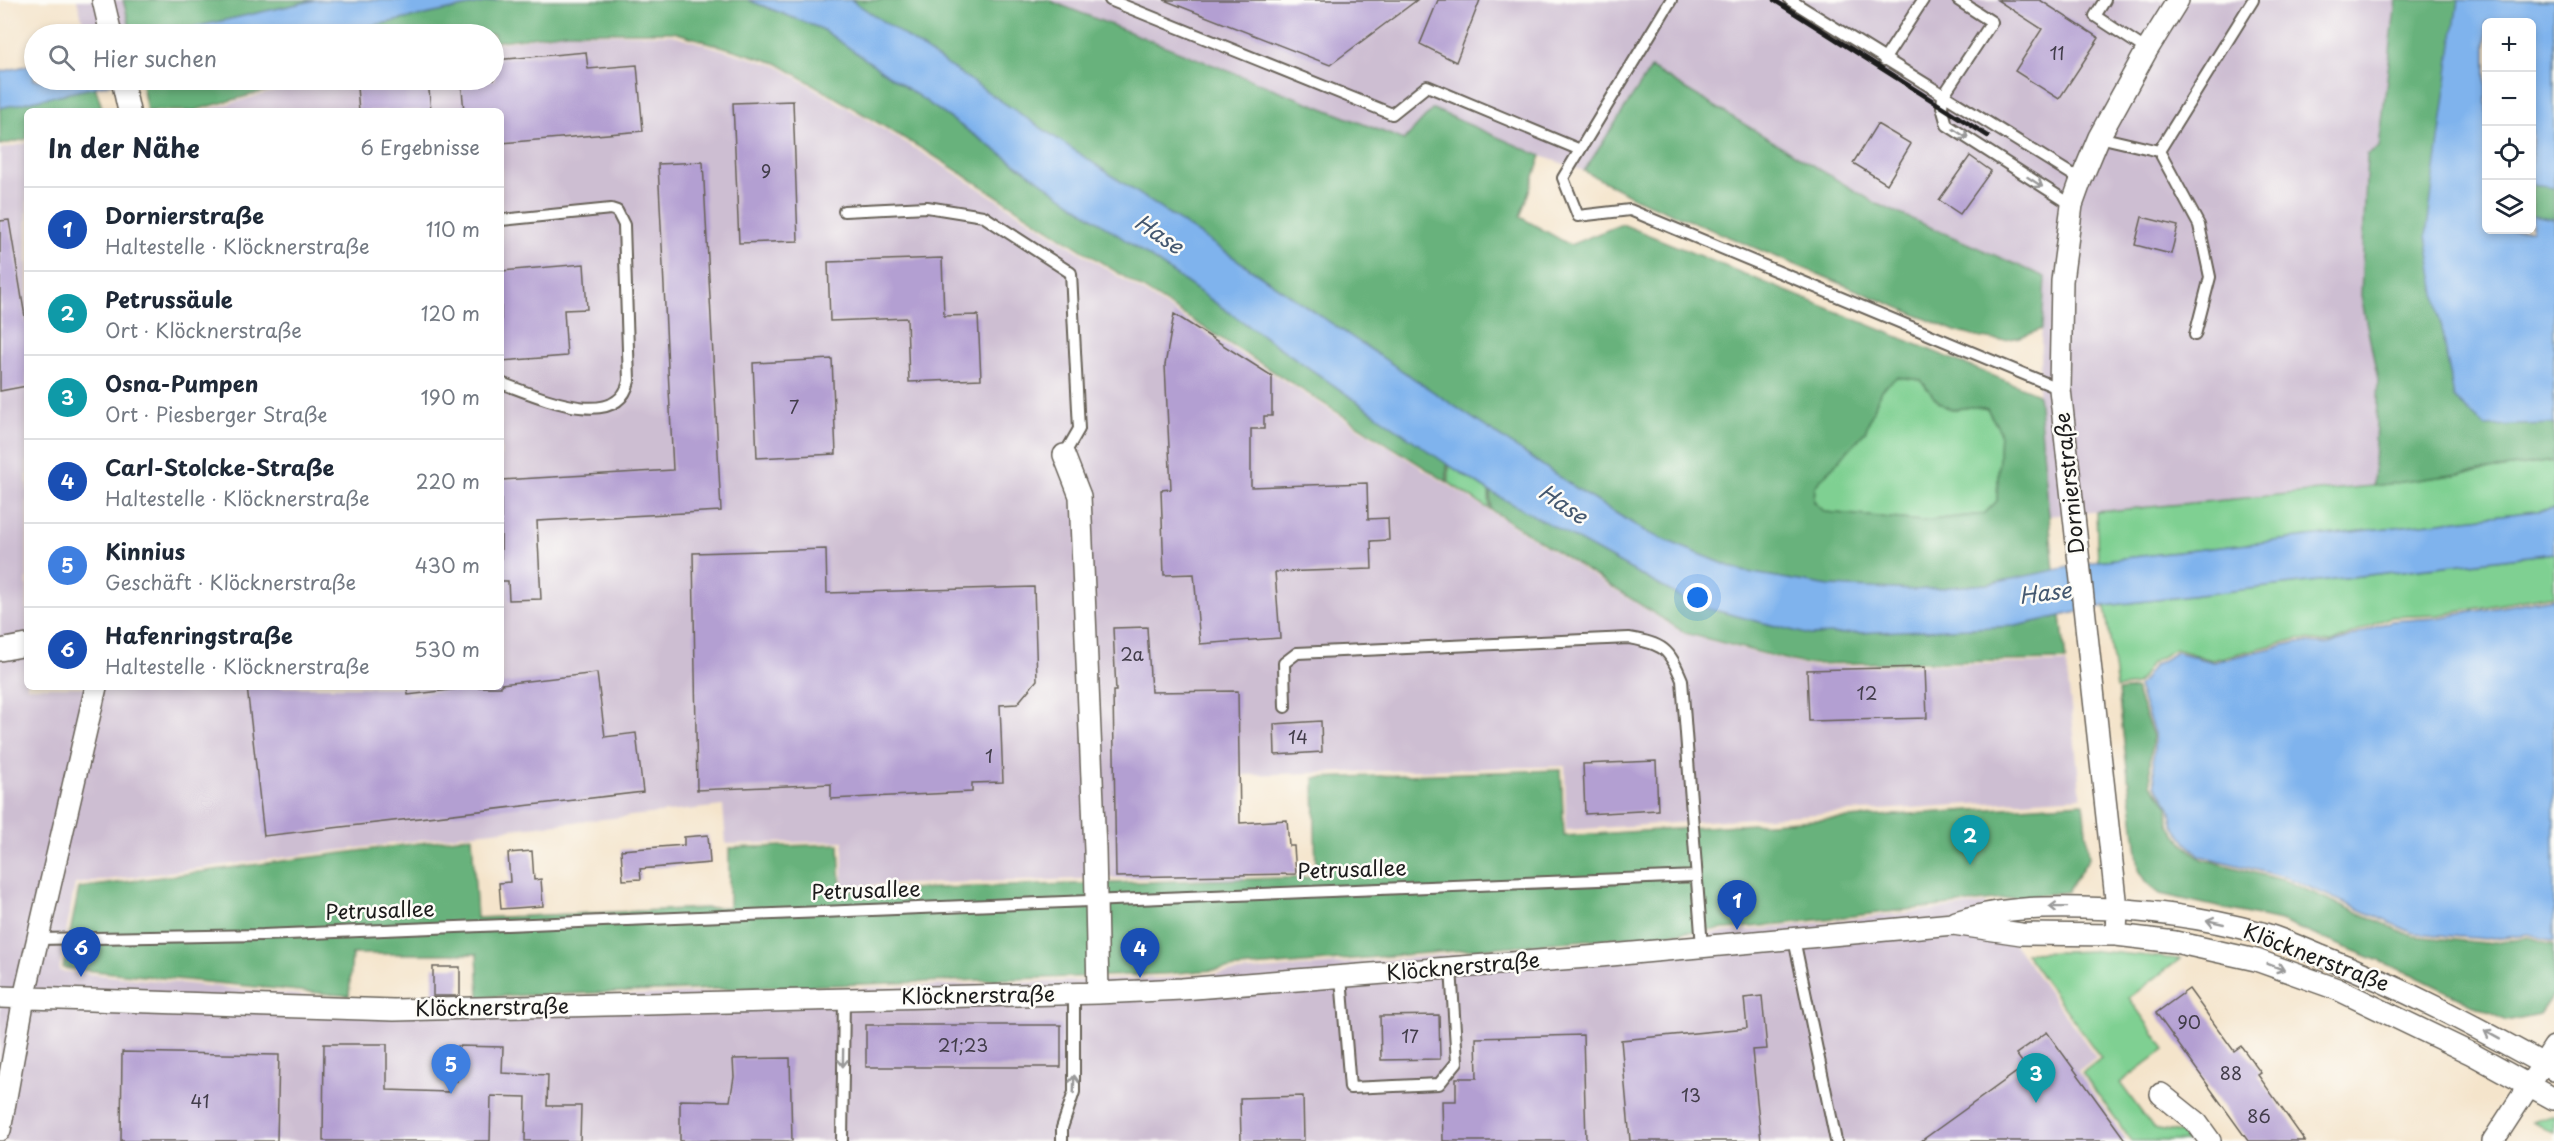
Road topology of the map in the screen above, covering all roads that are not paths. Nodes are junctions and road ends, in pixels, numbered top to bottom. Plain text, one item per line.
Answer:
1 (1110, 0) edge
2 (1671, 0) edge
3 (1790, 0) edge
4 (1923, 0) edge
5 (1958, 0) edge
6 (2105, 0) edge
7 (2178, 0) edge
8 (2253, 0) edge
9 (104, 2) edge
10 (109, 24) edge
11 (2147, 50) junction
12 (1884, 60) junction
13 (124, 90) edge
14 (1943, 96) junction
15 (128, 107) edge
16 (2099, 137) junction
17 (1578, 149) junction
18 (2159, 151) junction
19 (2081, 180) junction
20 (2072, 205) junction
21 (844, 211) dead end
22 (504, 220) edge
23 (2195, 335) dead end
24 (504, 384) edge
25 (2060, 389) junction
26 (1064, 455) joint
27 (24, 646) edge
28 (0, 650) edge
29 (95, 690) edge
30 (1285, 707) dead end
31 (1696, 876) junction
32 (1097, 901) junction
33 (2117, 908) junction
34 (1953, 924) junction
35 (2116, 934) junction
36 (38, 939) junction
37 (1794, 939) junction
38 (1702, 947) junction
39 (1450, 968) junction
40 (1341, 976) junction
41 (1074, 993) junction
42 (1098, 993) junction
43 (0, 997) edge
44 (24, 998) junction
45 (844, 999) junction
46 (2550, 1060) edge
47 (5, 1076) edge
48 (2529, 1087) junction
49 (2161, 1094) dead end
50 (2554, 1099) edge
51 (0, 1130) edge
52 (842, 1141) edge
53 (1062, 1141) edge
54 (1836, 1141) edge
55 (2210, 1141) edge
56 (2493, 1141) edge

1 - 17 lane
2 - 17 lane
3 - 12 lane
4 - 12 lane
5 - 14 lane
6 - 11 lane
7 - 11 street, Dornierstraße
8 - 18 lane
9 - 10 street
11 - 16 street, Dornierstraße
12 - 14 lane
13 - 15 street
14 - 19 lane
14 -> 20 lane
16 - 18 lane
16 - 19 street, Dornierstraße
17 - 25 lane, Dornierstraße
18 - 23 lane
19 - 20 street, Dornierstraße
20 - 25 street, Dornierstraße
21 - 26 lane
22 - 24 lane
25 - 33 street, Dornierstraße
26 - 32 street
27 - 28 street
29 - 36 street
30 - 31 lane
31 - 32 lane, Petrusallee
31 - 38 lane
32 - 36 lane, Petrusallee
32 - 42 street
33 -> 34 street, Klöcknerstraße
33 - 35 street, Dornierstraße
46 -> 33 street, Klöcknerstraße
34 - 35 street, Klöcknerstraße
34 - 37 street, Klöcknerstraße
35 -> 48 street, Klöcknerstraße
36 - 44 street
37 - 38 street, Klöcknerstraße
37 - 54 lane
38 - 39 street, Klöcknerstraße
39 - 40 street, Klöcknerstraße
39 - 40 lane
40 - 42 street, Klöcknerstraße
41 - 42 street, Klöcknerstraße
41 - 45 street, Klöcknerstraße
53 -> 41 lane
43 - 44 street, Klöcknerstraße
44 - 45 street, Klöcknerstraße
44 - 47 street
45 -> 52 lane
46 - 48 street
47 - 51 street
48 - 50 street, Klöcknerstraße
48 - 56 street
49 - 55 street

